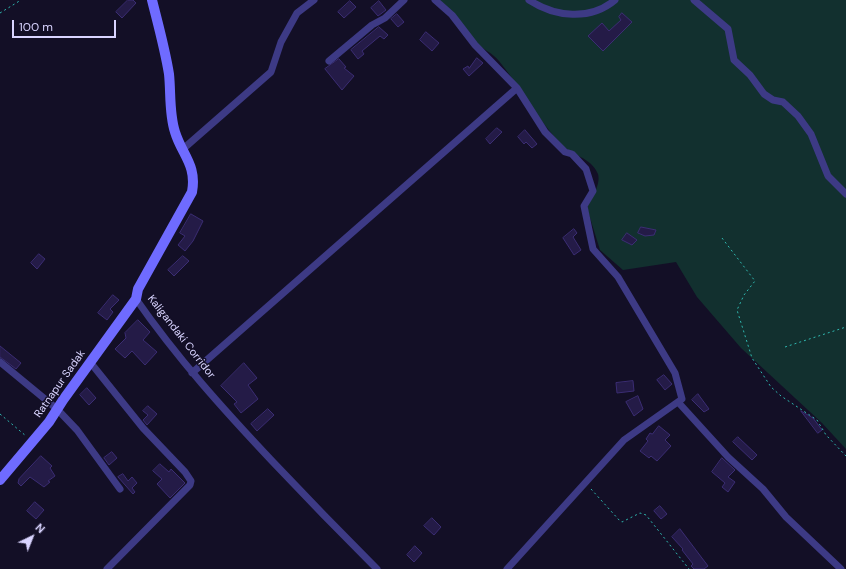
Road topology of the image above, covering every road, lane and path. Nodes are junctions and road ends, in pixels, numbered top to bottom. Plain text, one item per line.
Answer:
1 (21, 0) edge
2 (152, 0) edge
3 (314, 0) edge
4 (404, 0) edge
5 (435, 0) edge
6 (529, 0) edge
7 (615, 0) edge
8 (694, 0) edge
9 (0, 13) edge
10 (328, 61) dead end
11 (516, 88) junction
12 (183, 149) junction
13 (846, 194) edge
14 (722, 238) dead end
15 (136, 299) junction
16 (846, 328) edge
17 (785, 347) dead end
18 (0, 362) edge
19 (90, 362) junction
20 (192, 373) junction
21 (678, 402) junction
22 (57, 409) junction
23 (0, 414) edge
24 (33, 441) junction
25 (846, 456) edge
26 (0, 480) edge
27 (585, 483) junction
28 (120, 490) dead end
29 (107, 569) edge
30 (377, 569) edge
31 (507, 569) edge
32 (689, 569) edge
33 (841, 569) edge

1 - 9 path
2 - 12 main road, Kaligandaki Corridor
3 - 12 street
4 - 10 street
5 - 11 street
6 - 7 street
8 - 13 street
11 - 20 street
11 - 21 street
12 - 15 main road, Kaligandaki Corridor
14 - 25 path
15 - 19 main road, Ratnapur Sadak
15 - 20 street, Kaligandaki Corridor
16 - 17 path
18 - 22 street
19 - 22 main road, Ratnapur Sadak
19 - 29 street
20 - 30 street, Kaligandaki Corridor
21 - 27 street
21 - 33 street
22 - 24 main road, Ratnapur Sadak
22 - 28 street
23 - 24 path
24 - 26 main road, Ratnapur Sadak
27 - 31 street
27 - 32 path

